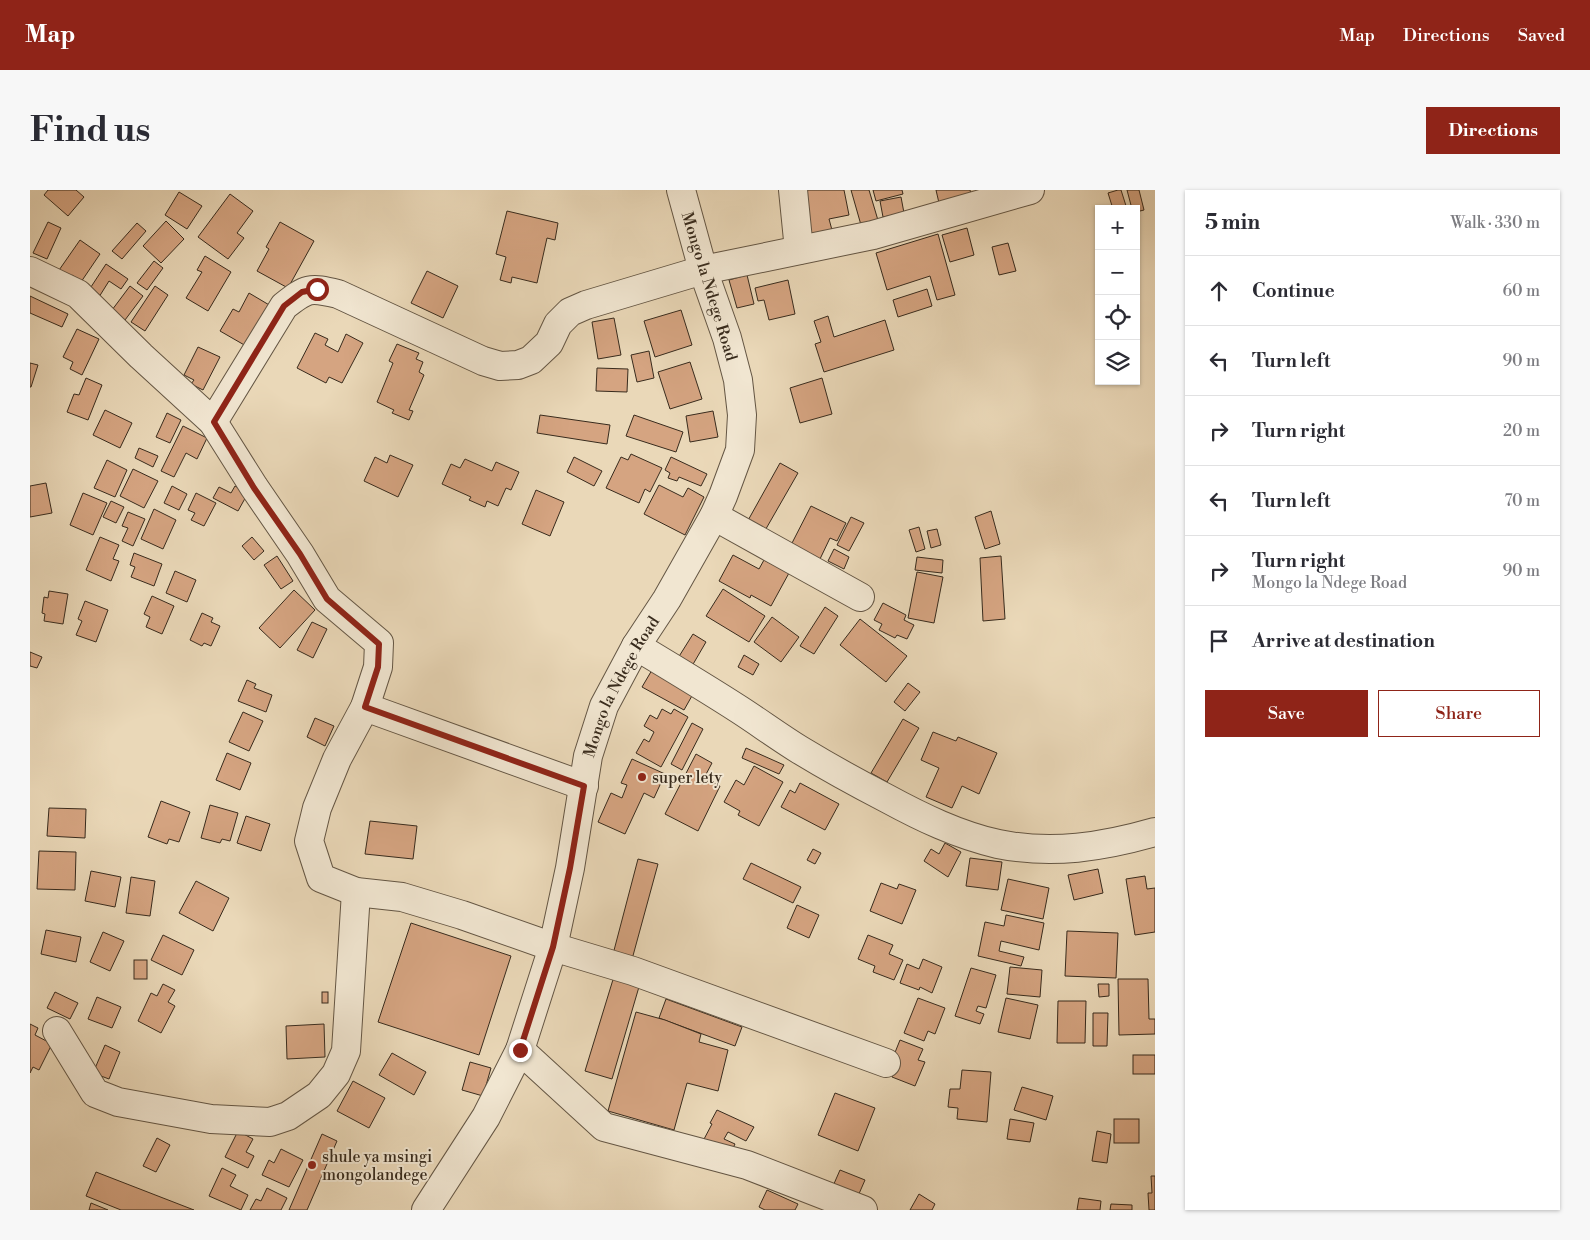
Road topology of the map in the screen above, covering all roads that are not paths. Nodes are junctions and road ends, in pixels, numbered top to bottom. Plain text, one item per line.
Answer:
1 (681, 190) edge
2 (794, 190) edge
3 (1030, 190) edge
4 (799, 250) junction
5 (704, 270) junction
6 (30, 271) edge
7 (214, 422) junction
8 (714, 516) junction
9 (860, 598) dead end
10 (636, 646) junction
11 (365, 707) junction
12 (584, 786) junction
13 (1155, 832) edge
14 (356, 892) junction
15 (553, 947) junction
16 (57, 1031) dead end
17 (520, 1050) junction
18 (886, 1063) dead end
19 (426, 1210) edge
20 (864, 1210) edge

1 - 5 street, Mongo la Ndege Road
2 - 4 street
3 - 4 street
4 - 5 street
5 - 7 street
5 - 8 street, Mongo la Ndege Road
6 - 7 street
7 - 11 street
8 - 9 street
8 - 10 street, Mongo la Ndege Road
10 - 12 street, Mongo la Ndege Road
10 - 13 street
11 - 12 street
11 - 14 street
12 - 15 street, Mongo la Ndege Road
14 - 15 street
14 - 16 street
15 - 17 street, Mongo la Ndege Road
15 - 18 street
17 - 19 street, Mongo la Ndege Road
17 - 20 street

